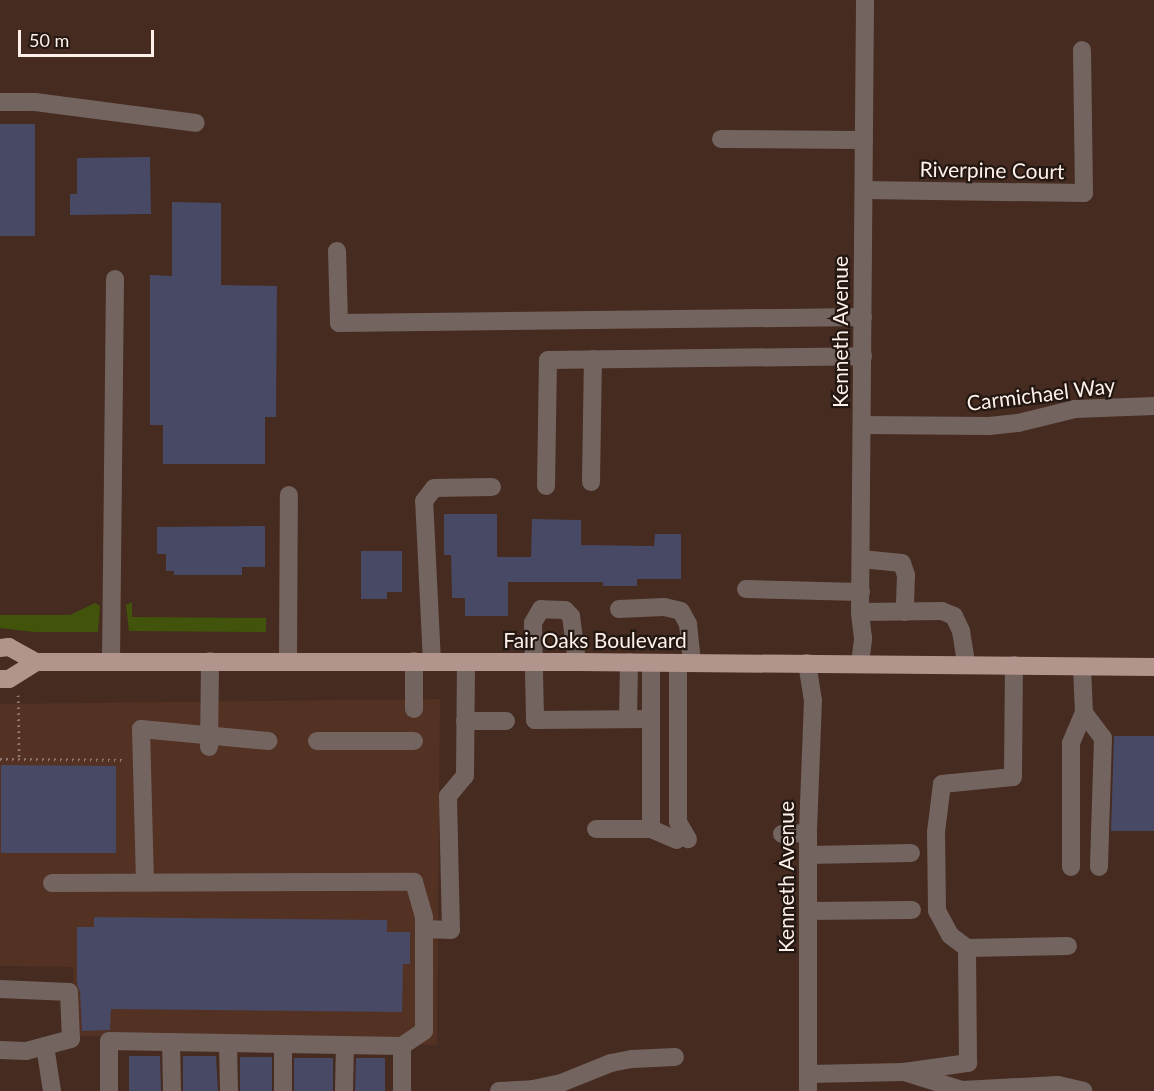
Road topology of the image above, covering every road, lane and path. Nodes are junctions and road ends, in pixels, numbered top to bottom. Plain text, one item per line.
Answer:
1 (865, 0) edge
2 (1082, 50) dead end
3 (0, 102) edge
4 (196, 123) dead end
5 (721, 139) dead end
6 (864, 140) junction
7 (864, 190) junction
8 (337, 251) dead end
9 (115, 279) dead end
10 (863, 317) junction
11 (862, 356) junction
12 (592, 359) junction
13 (1154, 406) edge
14 (862, 425) junction
15 (591, 482) dead end
16 (546, 486) dead end
17 (492, 487) dead end
18 (289, 495) dead end
19 (861, 559) junction
20 (746, 588) dead end
21 (861, 592) junction
22 (619, 609) dead end
23 (860, 612) junction
24 (905, 612) junction
25 (0, 648) edge
26 (210, 660) junction
27 (288, 661) junction
28 (36, 662) junction
29 (111, 662) junction
30 (423, 662) junction
31 (466, 662) junction
32 (536, 662) junction
33 (577, 662) junction
34 (629, 662) junction
35 (651, 663) junction
36 (685, 663) junction
37 (807, 663) junction
38 (860, 664) junction
39 (966, 664) junction
40 (1014, 664) junction
41 (1082, 667) junction
42 (1154, 667) edge
43 (0, 679) edge
44 (18, 693) dead end
45 (414, 709) dead end
46 (1083, 713) junction
47 (628, 719) junction
48 (651, 720) junction
49 (465, 721) junction
50 (506, 721) dead end
51 (268, 741) dead end
52 (317, 741) dead end
53 (414, 741) dead end
54 (208, 743) junction
55 (0, 759) edge
56 (18, 759) junction
57 (126, 760) dead end
58 (596, 829) dead end
59 (651, 829) junction
60 (808, 832) junction
61 (782, 834) dead end
62 (911, 853) dead end
63 (808, 855) junction
64 (1071, 867) dead end
65 (1099, 867) dead end
66 (145, 882) junction
67 (51, 883) dead end
68 (912, 910) dead end
69 (808, 911) junction
70 (424, 929) junction
71 (1068, 946) dead end
72 (967, 948) junction
73 (0, 989) edge
74 (171, 1042) junction
75 (228, 1043) junction
76 (283, 1044) junction
77 (345, 1045) junction
78 (45, 1046) junction
79 (402, 1046) junction
80 (0, 1050) edge
81 (675, 1057) dead end
82 (904, 1072) junction
83 (808, 1082) edge
84 (52, 1091) edge
85 (109, 1091) edge
86 (171, 1091) edge
87 (229, 1091) edge
88 (283, 1091) edge
89 (344, 1091) edge
90 (402, 1091) edge
91 (499, 1091) edge
92 (1083, 1091) edge

1 - 6 street, Kenneth Avenue
2 - 7 street, Riverpine Court
3 - 4 street
5 - 6 street
6 - 7 street, Kenneth Avenue
7 - 10 street, Kenneth Avenue
8 - 10 street
9 - 29 street
10 - 11 street, Kenneth Avenue
11 - 12 street
11 - 14 street, Kenneth Avenue
12 - 15 street
12 - 16 street
13 - 14 street, Carmichael Way
14 - 19 street, Kenneth Avenue
17 - 30 street
18 - 27 street
19 - 21 street, Kenneth Avenue
19 - 24 street
20 - 21 street
21 - 23 street, Kenneth Avenue
22 - 36 street
23 - 24 street
23 - 38 street, Kenneth Avenue
24 - 39 street
25 - 28 main road, Fair Oaks Boulevard
26 - 27 main road, Fair Oaks Boulevard
26 - 29 main road, Fair Oaks Boulevard
26 - 54 street
27 - 30 main road, Fair Oaks Boulevard
28 - 29 main road, Fair Oaks Boulevard
28 - 43 main road
30 - 31 main road, Fair Oaks Boulevard
30 - 45 street
31 - 32 main road, Fair Oaks Boulevard
31 - 49 street
32 - 33 main road, Fair Oaks Boulevard
32 - 33 street
32 - 47 street
33 - 34 main road, Fair Oaks Boulevard
34 - 35 main road, Fair Oaks Boulevard
34 - 47 street
35 - 36 main road, Fair Oaks Boulevard
35 - 48 street
36 - 37 main road, Fair Oaks Boulevard
36 - 59 street
37 - 38 main road, Fair Oaks Boulevard
37 - 60 street, Kenneth Avenue
38 - 39 main road, Fair Oaks Boulevard
39 - 40 main road, Fair Oaks Boulevard
40 - 41 main road, Fair Oaks Boulevard
40 - 72 street
41 - 42 main road, Fair Oaks Boulevard
41 - 46 street
44 - 56 path
46 - 64 street
46 - 65 street
47 - 48 street
48 - 59 street
49 - 50 street
49 - 70 street
51 - 54 street
52 - 53 street
54 - 66 street
55 - 56 path
56 - 57 path
58 - 59 street
60 - 61 street
60 - 63 street, Kenneth Avenue
62 - 63 street
63 - 69 street, Kenneth Avenue
66 - 67 street
66 - 70 street
68 - 69 street
69 - 83 street, Kenneth Avenue
70 - 79 street
71 - 72 street
72 - 82 street
73 - 78 street
74 - 75 street
74 - 85 street
74 - 86 street
75 - 76 street
75 - 87 street
76 - 77 street
76 - 88 street
77 - 79 street
77 - 89 street
78 - 80 street
78 - 84 street
79 - 90 street
81 - 91 street
82 - 83 street
82 - 92 street

